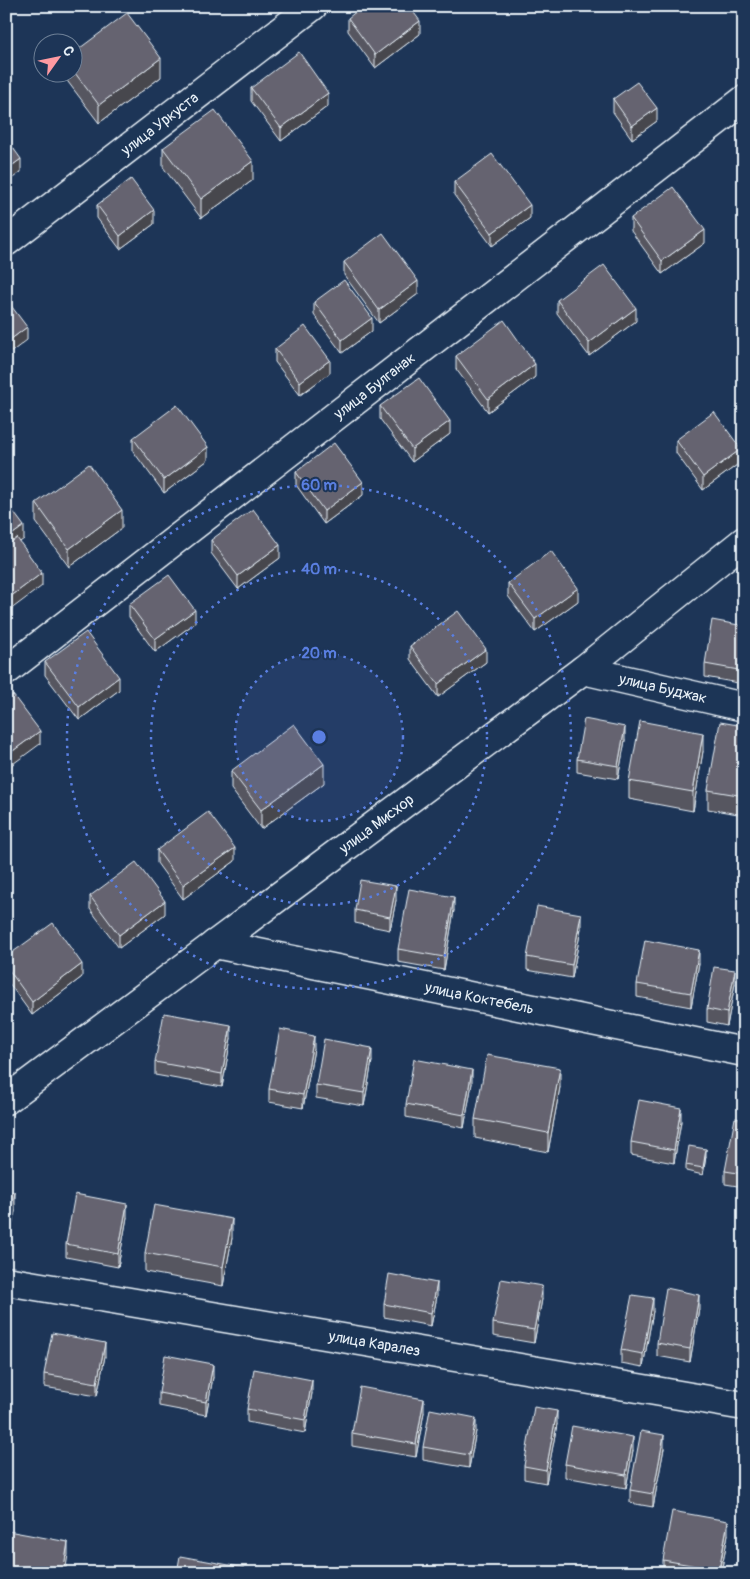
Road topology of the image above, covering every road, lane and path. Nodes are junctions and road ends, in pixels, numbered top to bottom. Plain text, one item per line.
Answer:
1 (313, 6) edge
2 (744, 100) edge
3 (6, 242) edge
4 (744, 541) edge
5 (584, 670) junction
6 (6, 671) edge
7 (744, 707) edge
8 (215, 944) junction
9 (744, 1052) edge
10 (10, 1089) edge
11 (6, 1282) edge
12 (744, 1406) edge

1 - 3 street, улица Уркуста
2 - 6 street, улица Булганак
4 - 5 street, улица Мисхор
5 - 7 street, улица Буджак
5 - 8 street, улица Мисхор
8 - 9 street, улица Коктебель
8 - 10 street, улица Мисхор
11 - 12 street, улица Каралез

